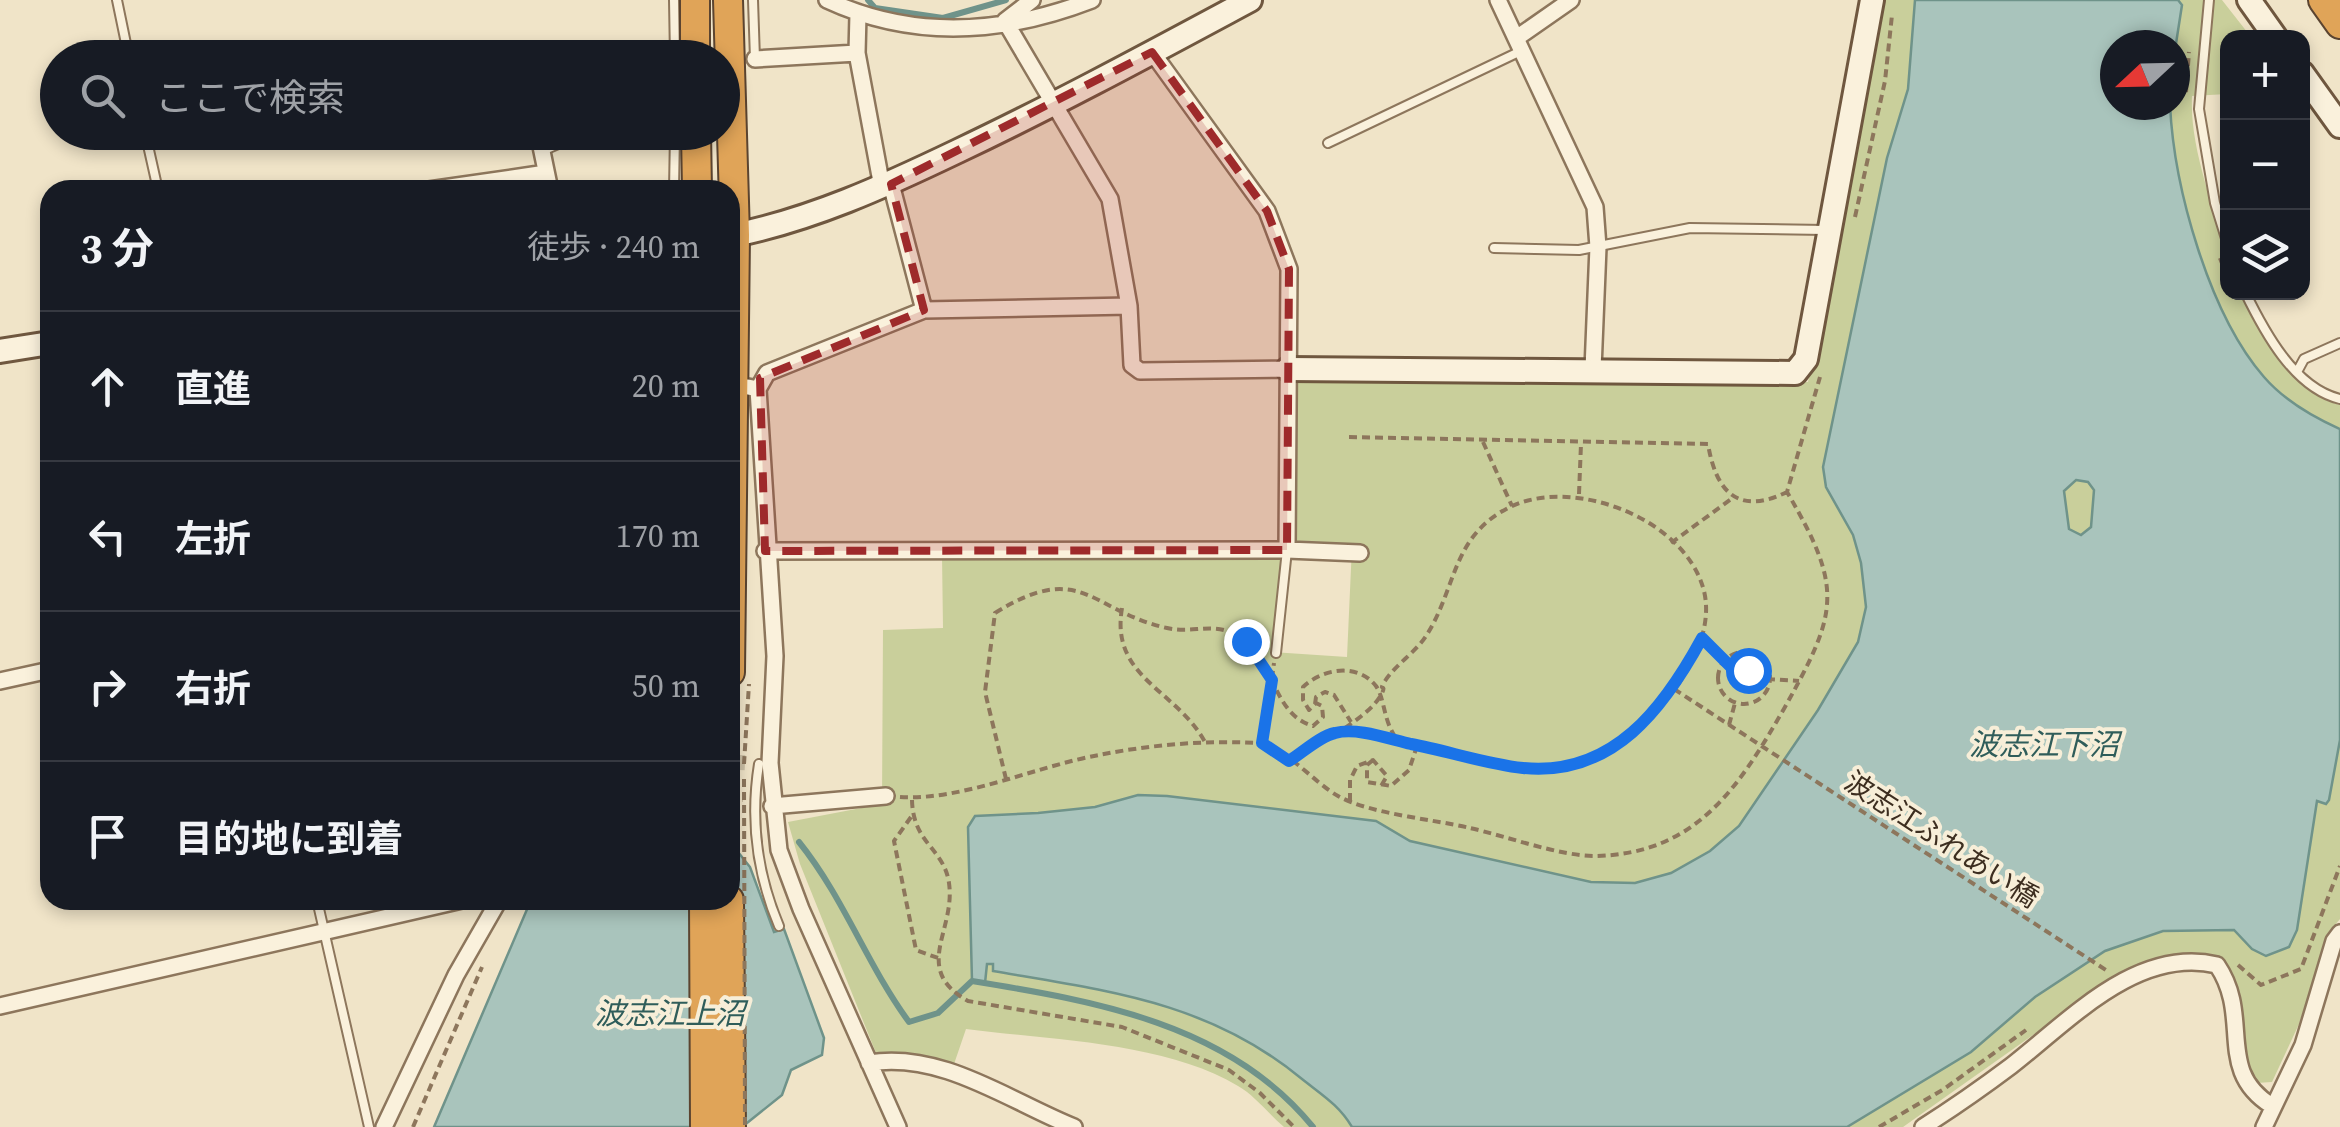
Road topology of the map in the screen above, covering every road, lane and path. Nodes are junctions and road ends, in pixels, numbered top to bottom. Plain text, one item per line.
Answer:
1 (117, 0) edge
2 (674, 0) edge
3 (696, 0) edge
4 (728, 0) edge
5 (753, 0) edge
6 (827, 0) edge
7 (1032, 0) edge
8 (1092, 0) edge
9 (1250, 0) edge
10 (1498, 0) edge
11 (1571, 0) edge
12 (1872, 0) edge
13 (2209, 0) edge
14 (2249, 0) edge
15 (2323, 0) edge
16 (858, 14) junction
17 (1006, 21) junction
18 (2340, 24) edge
19 (2270, 30) edge
20 (125, 40) edge
21 (682, 40) edge
22 (688, 40) edge
23 (729, 40) edge
24 (1520, 44) junction
25 (1152, 52) junction
26 (858, 53) junction
27 (755, 59) joint
28 (2310, 84) edge
29 (1052, 105) junction
30 (2340, 126) edge
31 (1328, 142) dead end
32 (150, 150) edge
33 (675, 150) edge
34 (696, 150) edge
35 (731, 150) edge
36 (542, 151) edge
37 (546, 173) junction
38 (156, 180) edge
39 (498, 180) edge
40 (548, 180) edge
41 (674, 180) edge
42 (697, 180) edge
43 (732, 180) edge
44 (886, 185) junction
45 (2220, 219) edge
46 (1830, 230) junction
47 (740, 234) edge
48 (1494, 248) dead end
49 (1598, 248) junction
50 (2250, 300) edge
51 (1130, 306) junction
52 (924, 310) junction
53 (740, 317) edge
54 (2340, 343) edge
55 (40, 345) edge
56 (0, 351) edge
57 (1288, 369) junction
58 (1592, 369) junction
59 (2297, 372) junction
60 (746, 387) junction
61 (2340, 400) edge
62 (1349, 437) dead end
63 (1482, 440) junction
64 (1582, 442) junction
65 (740, 494) edge
66 (1578, 494) junction
67 (1734, 496) junction
68 (1512, 506) junction
69 (1671, 543) junction
70 (1286, 550) junction
71 (765, 551) junction
72 (1360, 553) dead end
73 (1122, 608) junction
74 (1702, 638) junction
75 (1276, 653) joint
76 (1723, 662) junction
77 (40, 672) edge
78 (1736, 672) junction
79 (1754, 678) junction
80 (1272, 680) junction
81 (1770, 680) junction
82 (0, 681) edge
83 (1799, 681) junction
84 (1674, 689) junction
85 (1380, 696) junction
86 (1735, 703) junction
87 (1315, 704) junction
88 (1351, 722) junction
89 (1729, 725) junction
90 (1335, 733) junction
91 (1398, 741) junction
92 (1206, 742) junction
93 (1262, 743) junction
94 (1417, 745) junction
95 (1762, 746) junction
96 (1373, 760) junction
97 (1289, 761) junction
98 (760, 763) junction
99 (744, 778) dead end
100 (1006, 779) junction
101 (1381, 786) junction
102 (886, 796) joint
103 (912, 798) junction
104 (1350, 800) junction
105 (772, 806) junction
106 (912, 815) junction
107 (319, 910) edge
108 (419, 910) edge
109 (492, 910) edge
110 (704, 910) edge
111 (729, 910) edge
112 (780, 926) dead end
113 (324, 932) junction
114 (2340, 933) edge
115 (487, 956) dead end
116 (938, 958) junction
117 (2109, 972) dead end
118 (0, 1006) edge
119 (869, 1063) junction
120 (2272, 1106) junction
121 (369, 1127) edge
122 (384, 1127) edge
123 (413, 1127) edge
124 (705, 1127) edge
125 (731, 1127) edge
126 (745, 1127) edge
127 (898, 1127) edge
128 (1074, 1127) edge
129 (1294, 1127) edge
130 (1923, 1127) edge
131 (2264, 1127) edge

1 - 20 lane
2 - 21 lane
3 - 22 highway
4 - 23 highway
5 - 27 lane
6 - 16 street
7 - 17 street
8 - 17 street
9 - 25 street
10 - 24 street
11 - 24 street
12 - 46 street
13 - 45 lane
14 - 19 street
15 - 18 highway
16 - 17 street
16 - 26 street
17 - 29 street
24 - 31 lane
24 - 49 street
25 - 29 street
25 - 57 street
26 - 27 street
26 - 44 street
28 - 30 street
29 - 44 street
29 - 51 street
32 - 38 lane
33 - 41 lane
34 - 42 highway
35 - 43 highway
36 - 37 street
37 - 39 street
37 - 40 street
44 - 47 street
44 - 52 street
46 - 49 lane
46 - 58 street
48 - 49 lane
49 - 58 street
50 - 59 lane
51 - 52 street
51 - 57 street
52 - 60 street
53 - 60 highway
54 - 59 lane
55 - 56 street
57 - 58 street
57 - 70 street
59 - 61 lane
60 - 65 highway
60 - 71 street
62 - 63 path
63 - 64 path
63 - 68 path
64 - 66 path
64 - 67 path
66 - 68 path
66 - 69 path
67 - 69 path
67 - 83 path
68 - 85 path
69 - 74 path
70 - 71 street
70 - 72 street
70 - 75 lane
71 - 98 street
73 - 80 path
73 - 92 path
73 - 100 path
74 - 76 path
74 - 84 path
75 - 80 path
76 - 78 path
76 - 81 path
76 - 86 path
77 - 82 street
78 - 79 path
78 - 79 path
79 - 81 path
80 - 87 path
80 - 93 path
81 - 83 path
81 - 86 path
83 - 95 path
84 - 89 path, 波志江ふれあい橋
84 - 94 path
85 - 87 path
85 - 88 path
85 - 91 path
86 - 89 path
87 - 88 path
88 - 90 path
89 - 95 path, 波志江ふれあい橋
90 - 91 path
90 - 97 path
91 - 94 path
92 - 93 path
92 - 100 path
93 - 97 path
94 - 101 path
95 - 104 path
95 - 117 path, 波志江ふれあい橋
96 - 101 path
96 - 101 path
96 - 104 path
97 - 104 path
98 - 105 street
98 - 112 lane
99 - 126 path, bridge
100 - 103 path
102 - 103 path
102 - 105 street
103 - 106 path
105 - 119 street
106 - 116 path
106 - 116 path
107 - 113 lane
108 - 113 street
109 - 122 street
110 - 124 highway
111 - 125 highway
113 - 118 street
113 - 121 lane
114 - 120 street
115 - 123 path
116 - 129 path
119 - 127 street
119 - 128 street
120 - 130 street
120 - 131 street

